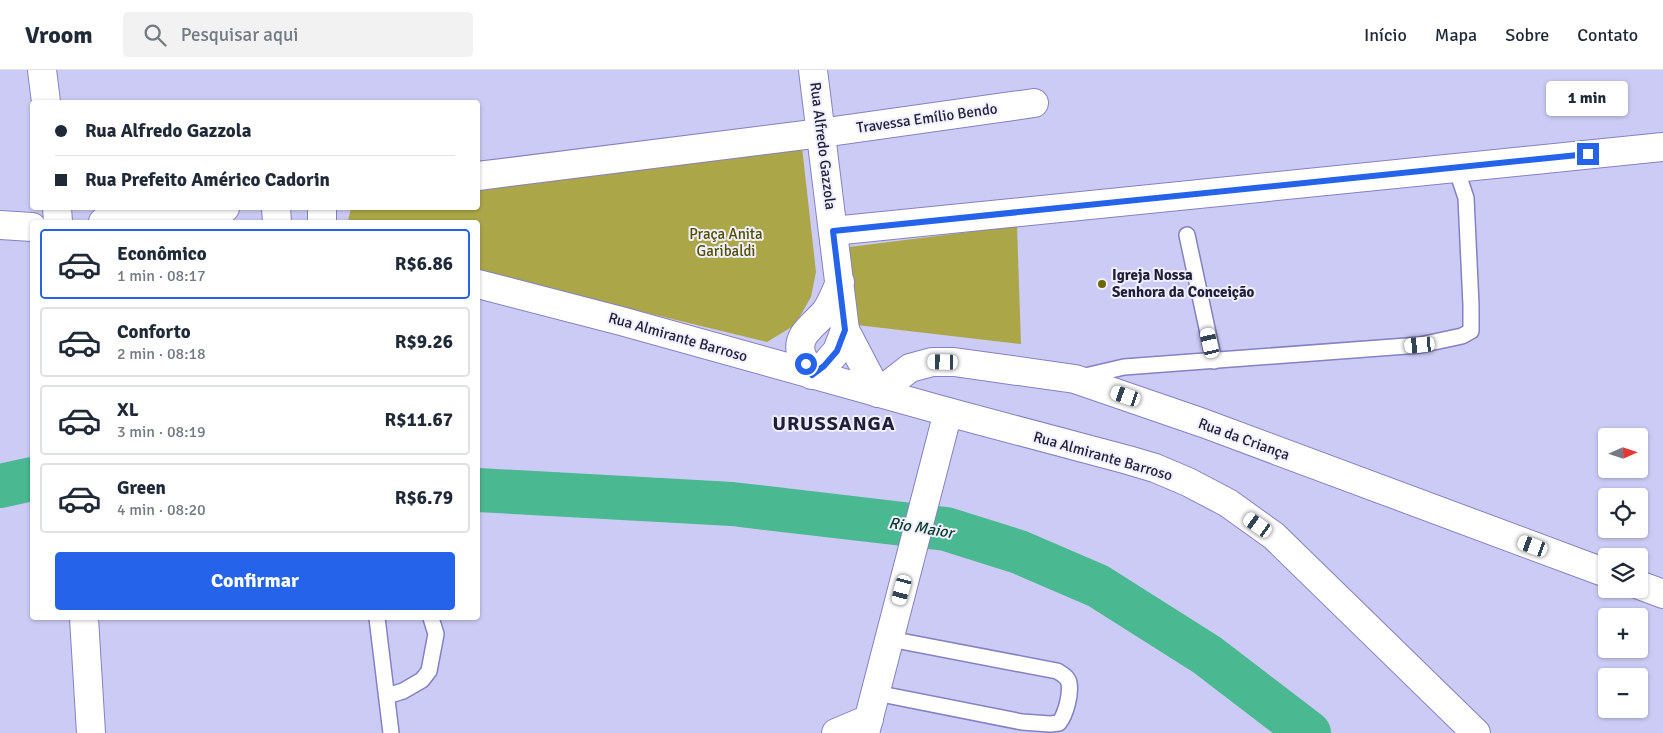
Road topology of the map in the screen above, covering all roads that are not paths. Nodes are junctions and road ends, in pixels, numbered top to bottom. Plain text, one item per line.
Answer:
1 (42, 70) edge
2 (814, 70) edge
3 (46, 100) edge
4 (1034, 103) dead end
5 (821, 133) junction
6 (1663, 147) edge
7 (1456, 168) junction
8 (480, 176) edge
9 (207, 210) edge
10 (119, 220) edge
11 (0, 225) edge
12 (30, 227) edge
13 (833, 231) junction
14 (1186, 235) dead end
15 (840, 282) junction
16 (480, 285) edge
17 (845, 330) junction
18 (1214, 361) junction
19 (812, 375) junction
20 (1075, 379) junction
21 (878, 393) junction
22 (948, 412) junction
23 (1598, 570) edge
24 (1648, 588) edge
25 (1663, 594) edge
26 (84, 620) edge
27 (377, 620) edge
28 (432, 620) edge
29 (890, 639) junction
30 (876, 693) junction
31 (387, 696) junction
32 (867, 726) edge
33 (91, 733) edge
34 (392, 733) edge
35 (836, 733) edge
36 (1476, 733) edge

1 - 3 street
2 - 5 street, Rua Alfredo Gazzola
4 - 5 street, Travessa Emílio Bendo
5 - 8 street, Travessa Emílio Bendo
5 - 13 street, Rua Alfredo Gazzola
6 - 7 street
7 - 13 street
7 - 18 lane
9 - 10 street
11 - 12 street
13 - 15 street, Rua Alfredo Gazzola
14 - 18 lane
15 - 17 street, Rua Alfredo Gazzola
15 - 19 street
16 - 19 street, Rua Almirante Barroso
17 - 19 street, Rua Alfredo Gazzola
17 - 21 street
18 - 20 lane
19 - 21 street, Rua Almirante Barroso
20 - 21 street, Rua da Criança
20 - 23 street, Rua da Criança
21 - 22 street, Rua Almirante Barroso
22 - 29 street
22 - 36 street, Rua Almirante Barroso
24 - 25 street
26 - 33 street
27 - 31 lane
28 - 31 lane
29 - 30 street
29 - 30 lane
30 - 32 street
31 - 34 lane
32 - 35 street

